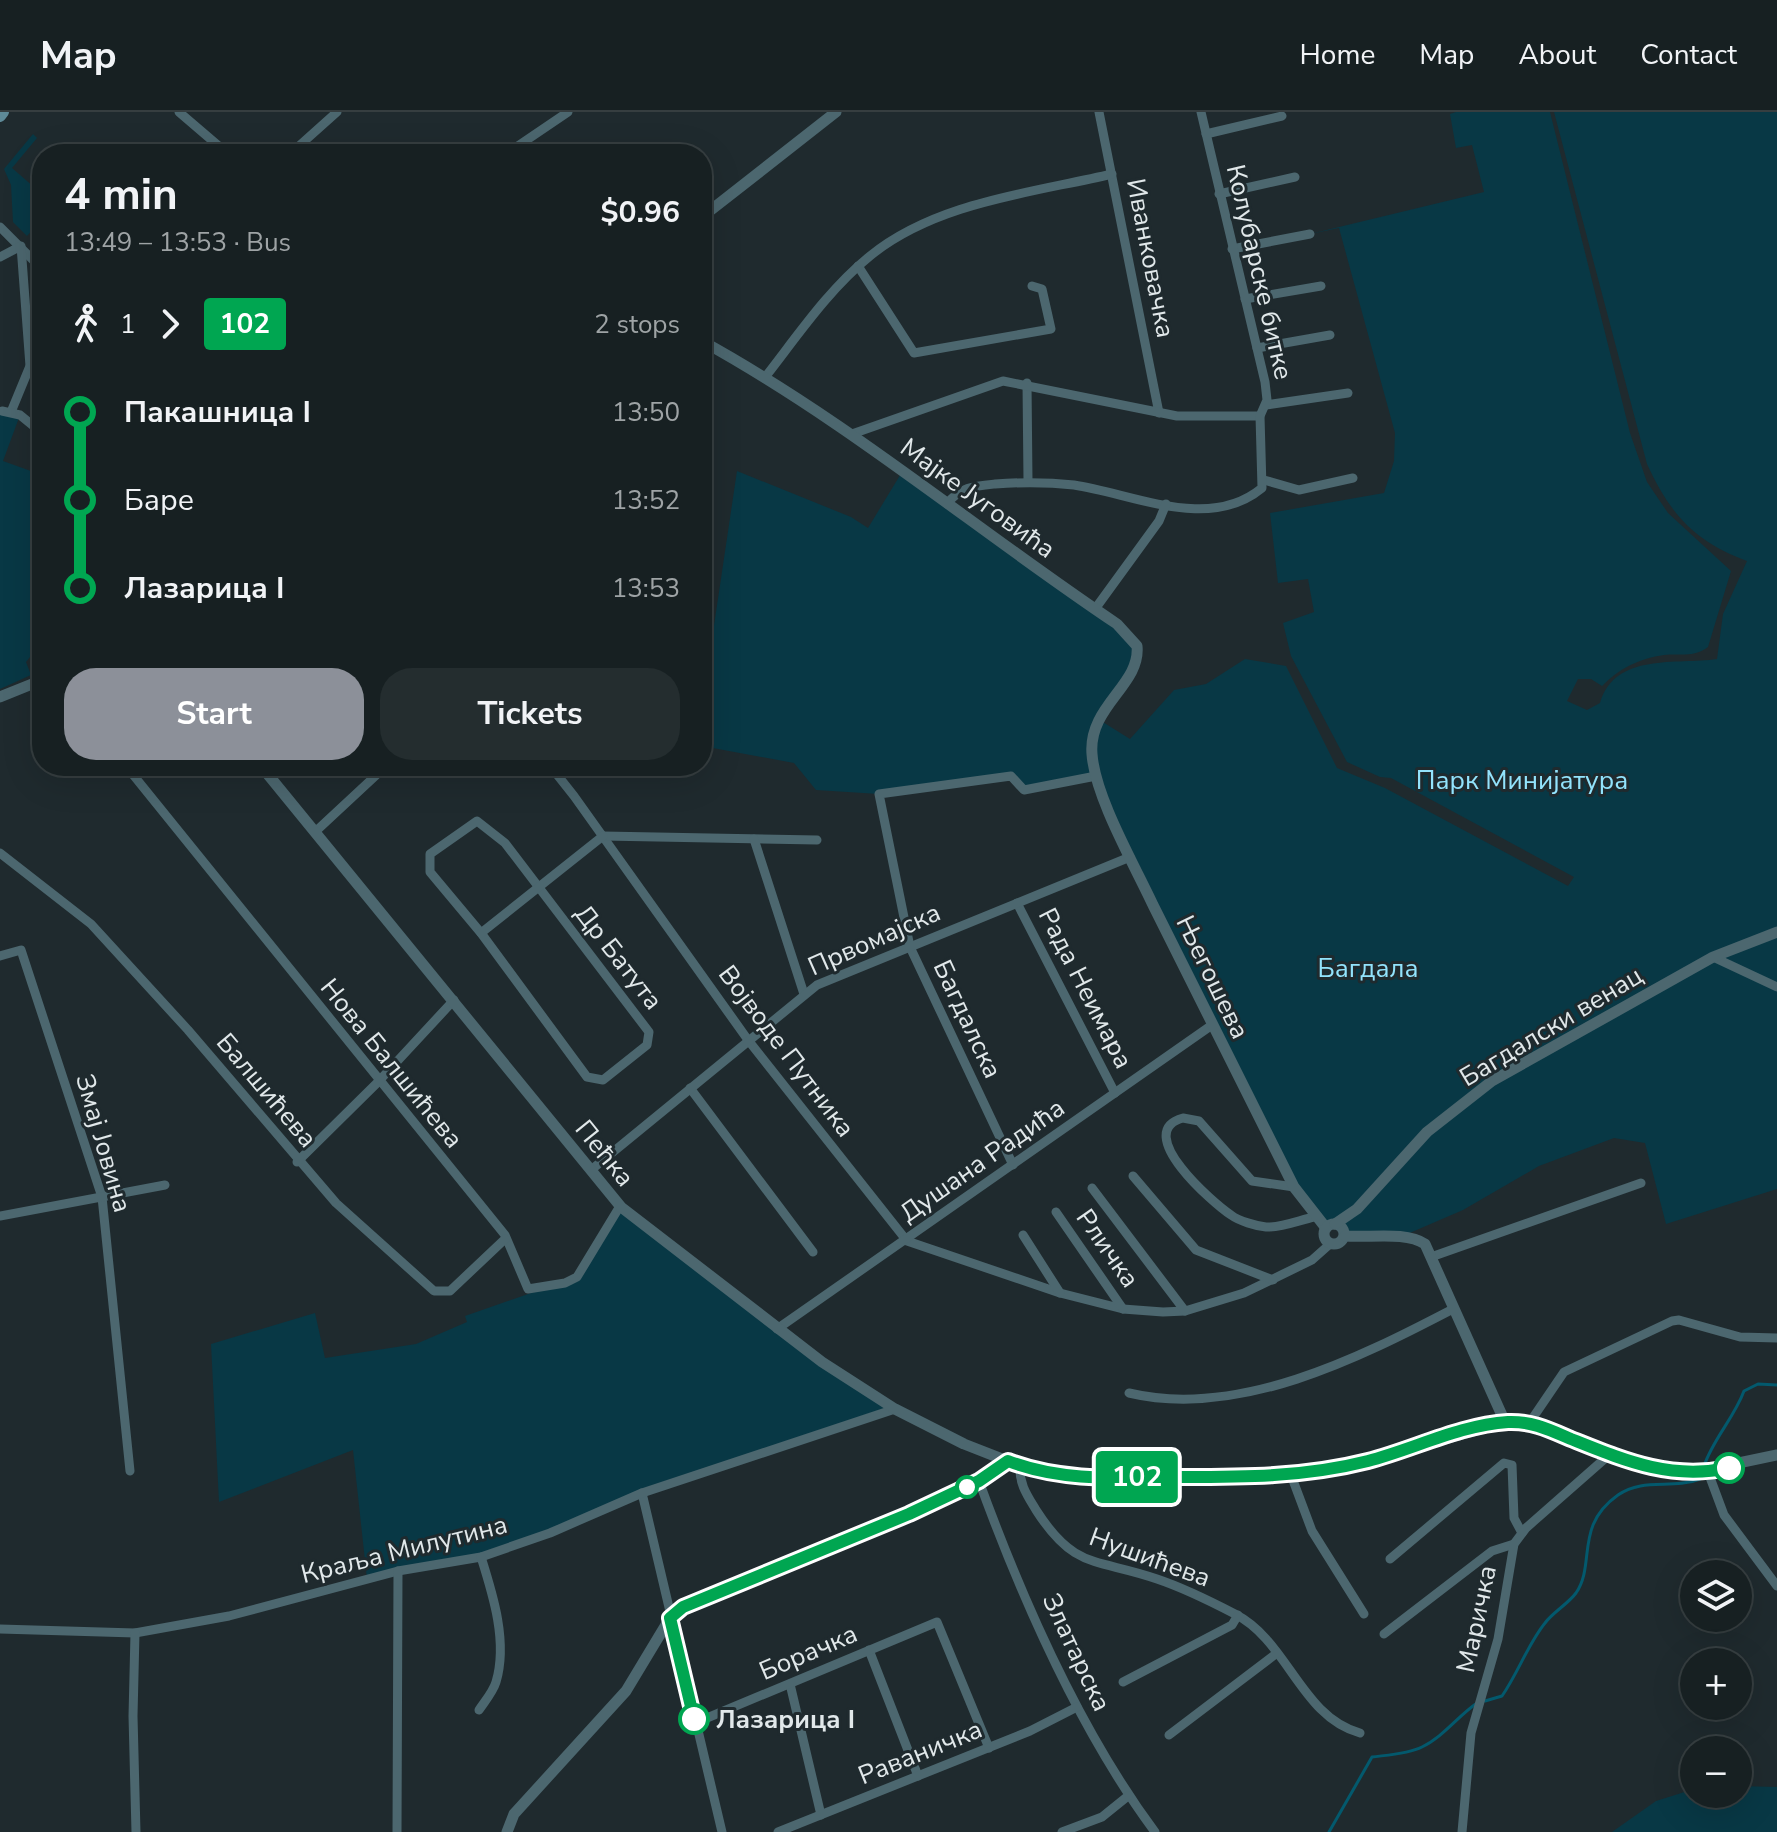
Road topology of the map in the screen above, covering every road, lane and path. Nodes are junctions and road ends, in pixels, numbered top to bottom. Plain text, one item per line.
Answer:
1 (179, 112) edge
2 (337, 112) edge
3 (568, 112) edge
4 (836, 112) edge
5 (1099, 112) edge
6 (1201, 112) edge
7 (1282, 116) dead end
8 (1206, 134) junction
9 (216, 144) edge
10 (301, 144) edge
11 (521, 144) edge
12 (1112, 174) junction
13 (1295, 177) dead end
14 (1219, 194) junction
15 (712, 209) edge
16 (0, 227) edge
17 (1310, 234) dead end
18 (21, 246) junction
19 (1232, 249) junction
20 (0, 257) edge
21 (32, 258) edge
22 (858, 266) junction
23 (1032, 286) dead end
24 (1321, 286) dead end
25 (1245, 299) junction
26 (1330, 335) dead end
27 (712, 346) edge
28 (1257, 348) junction
29 (30, 366) joint
30 (766, 376) junction
31 (1027, 383) junction
32 (1348, 393) dead end
33 (1266, 405) junction
34 (6, 411) edge
35 (1159, 413) junction
36 (1260, 416) junction
37 (32, 427) edge
38 (852, 434) junction
39 (1353, 478) dead end
40 (1028, 481) junction
41 (1263, 484) junction
42 (947, 504) junction
43 (1166, 504) junction
44 (1095, 609) junction
45 (32, 684) edge
46 (0, 697) edge
47 (1093, 732) joint
48 (134, 776) edge
49 (269, 776) edge
50 (375, 776) edge
51 (558, 776) edge
52 (1096, 776) junction
53 (315, 832) junction
54 (603, 836) junction
55 (754, 839) junction
56 (817, 840) dead end
57 (0, 853) edge
58 (1130, 857) junction
59 (538, 889) junction
60 (1017, 903) junction
61 (1777, 932) edge
62 (481, 933) junction
63 (910, 947) junction
64 (0, 956) edge
65 (1713, 957) junction
66 (1777, 987) edge
67 (804, 994) junction
68 (454, 1000) junction
69 (1212, 1025) junction
70 (748, 1040) junction
71 (378, 1082) junction
72 (690, 1088) junction
73 (1115, 1093) junction
74 (297, 1162) junction
75 (1013, 1165) junction
76 (591, 1170) junction
77 (1133, 1176) dead end
78 (1641, 1183) dead end
79 (165, 1185) dead end
80 (1294, 1187) junction
81 (1092, 1188) dead end
82 (102, 1197) junction
83 (620, 1206) junction
84 (1056, 1212) dead end
85 (0, 1216) edge
86 (1314, 1217) junction
87 (1330, 1226) junction
88 (1023, 1235) dead end
89 (1345, 1236) junction
90 (505, 1239) junction
91 (907, 1241) junction
92 (1330, 1244) junction
93 (813, 1252) dead end
94 (1431, 1257) junction
95 (1273, 1280) junction
96 (1060, 1293) junction
97 (1123, 1309) junction
98 (1453, 1309) junction
99 (1185, 1311) junction
100 (777, 1329) junction
101 (1777, 1338) edge
102 (1129, 1393) dead end
103 (895, 1409) junction
104 (1505, 1422) junction
105 (1530, 1422) junction
106 (1609, 1455) junction
107 (1777, 1455) edge
108 (1008, 1461) junction
109 (1020, 1466) junction
110 (130, 1471) dead end
111 (1711, 1471) junction
112 (1291, 1475) junction
113 (979, 1481) junction
114 (642, 1493) junction
115 (1522, 1533) junction
116 (1514, 1544) junction
117 (481, 1557) junction
118 (1390, 1559) dead end
119 (398, 1571) junction
120 (1777, 1586) edge
121 (1364, 1614) dead end
122 (1238, 1615) junction
123 (670, 1618) junction
124 (0, 1629) edge
125 (135, 1633) junction
126 (1384, 1634) dead end
127 (869, 1650) junction
128 (1277, 1653) junction
129 (1123, 1682) dead end
130 (790, 1684) junction
131 (1077, 1707) junction
132 (479, 1710) dead end
133 (695, 1723) junction
134 (1360, 1733) dead end
135 (1169, 1735) dead end
136 (989, 1748) junction
137 (918, 1776) junction
138 (1128, 1796) junction
139 (821, 1815) junction
140 (1092, 1821) junction
141 (136, 1832) edge
142 (397, 1832) edge
143 (507, 1832) edge
144 (722, 1832) edge
145 (778, 1832) edge
146 (1062, 1832) edge
147 (1098, 1832) edge
148 (1155, 1832) edge
149 (1462, 1832) edge

1 - 9 street
2 - 10 street
3 - 11 street
4 - 15 street
5 - 12 street, Иванковачка
6 - 8 street, Колубарске битке
7 - 8 street
8 - 14 street, Колубарске битке
12 - 22 street
12 - 35 street, Иванковачка
13 - 14 street
14 - 19 street, Колубарске битке
16 - 18 street
17 - 19 street
18 - 20 street
18 - 21 street
18 - 29 street
19 - 25 street, Колубарске битке
22 - 23 street
22 - 30 street
24 - 25 street
25 - 28 street, Колубарске битке
26 - 28 street
27 - 30 street, Мајке Југовића
28 - 33 street, Колубарске битке
29 - 34 street
30 - 38 street, Мајке Југовића
31 - 35 street
31 - 38 street
31 - 40 street
32 - 33 street
33 - 36 street, Колубарске битке
34 - 37 street
35 - 36 street
36 - 41 street, Колубарске битке
38 - 42 street, Мајке Југовића
39 - 41 street
40 - 42 street
40 - 43 street
41 - 43 street
42 - 44 street, Мајке Југовића
43 - 44 street
44 - 47 street, Мајке Југовића
45 - 46 street
47 - 52 street, Његошева
48 - 71 street, Нова Балшићева
49 - 53 street, Пећка
50 - 53 street
51 - 54 street, Војводе Путника
52 - 58 street, Његошева
52 - 63 street, Багдалска
53 - 68 street, Пећка
54 - 55 street
54 - 59 street
54 - 70 street, Војводе Путника
55 - 56 street
55 - 67 street
57 - 74 street, Балшићева
58 - 60 street, Првомајска
58 - 69 street, Његошева
59 - 62 street
59 - 62 street, Др Батута
59 - 62 street, Др Батута
60 - 63 street, Првомајска
60 - 73 street, Рада Неимара
61 - 65 street, Багдалски венац
63 - 67 street, Првомајска
63 - 75 street, Багдалска
64 - 82 street, Змај Јовина
65 - 66 street
65 - 87 street, Багдалски венац
67 - 70 street, Првомајска
68 - 71 street
68 - 76 street, Пећка
69 - 73 street, Душана Радића
69 - 80 street, Његошева
70 - 72 street, Првомајска
70 - 91 street, Војводе Путника
71 - 74 street
71 - 90 street, Нова Балшићева
72 - 76 street, Првомајска
72 - 93 street
73 - 75 street, Душана Радића
74 - 90 street, Балшићева
75 - 91 street, Душана Радића
76 - 83 street, Пећка
77 - 95 street
78 - 94 street
79 - 82 street
80 - 86 street, Његошева
80 - 86 street
81 - 99 street
82 - 85 street
82 - 110 street, Змај Јовина
83 - 90 street, Нова Балшићева
83 - 100 street, Пећка
84 - 97 street, Рличка
86 - 87 street, Његошева
87 - 89 street
87 - 92 street
88 - 96 street
89 - 92 street
89 - 94 street
91 - 96 street
91 - 100 street, Душана Радића
92 - 95 street
94 - 98 street
95 - 99 street
96 - 97 street
97 - 99 street
98 - 102 street
98 - 104 street
100 - 103 street, Пећка
101 - 105 street
103 - 108 street, Пећка
103 - 114 street, Краља Милутина
104 - 105 street, Пећка
104 - 112 street, Пећка
105 - 106 street
106 - 111 street
106 - 115 street, Маричка
107 - 111 street
108 - 109 street, Пећка
108 - 113 street
109 - 112 street, Пећка
109 - 122 street, Нушићева
111 - 120 street
112 - 121 street
113 - 123 street
113 - 131 street, Златарска
114 - 117 street, Краља Милутина
114 - 123 street
115 - 116 street, Маричка
115 - 118 street
116 - 126 street
116 - 149 street, Маричка
117 - 119 street, Краља Милутина
117 - 132 street
119 - 125 street, Краља Милутина
119 - 142 street
122 - 128 street, Нушићева
122 - 129 street
123 - 133 street
123 - 143 street
124 - 125 street, Краља Милутина
125 - 141 street
127 - 130 street, Борачка
127 - 136 street, Борачка
127 - 137 street
128 - 134 street, Нушићева
128 - 135 street
130 - 133 street, Борачка
130 - 139 street
131 - 136 street, Раваничка
131 - 138 street, Златарска
133 - 144 street
136 - 137 street, Раваничка
137 - 139 street, Раваничка
138 - 140 street
138 - 148 street, Златарска
139 - 145 street, Раваничка
140 - 146 street
140 - 147 street

